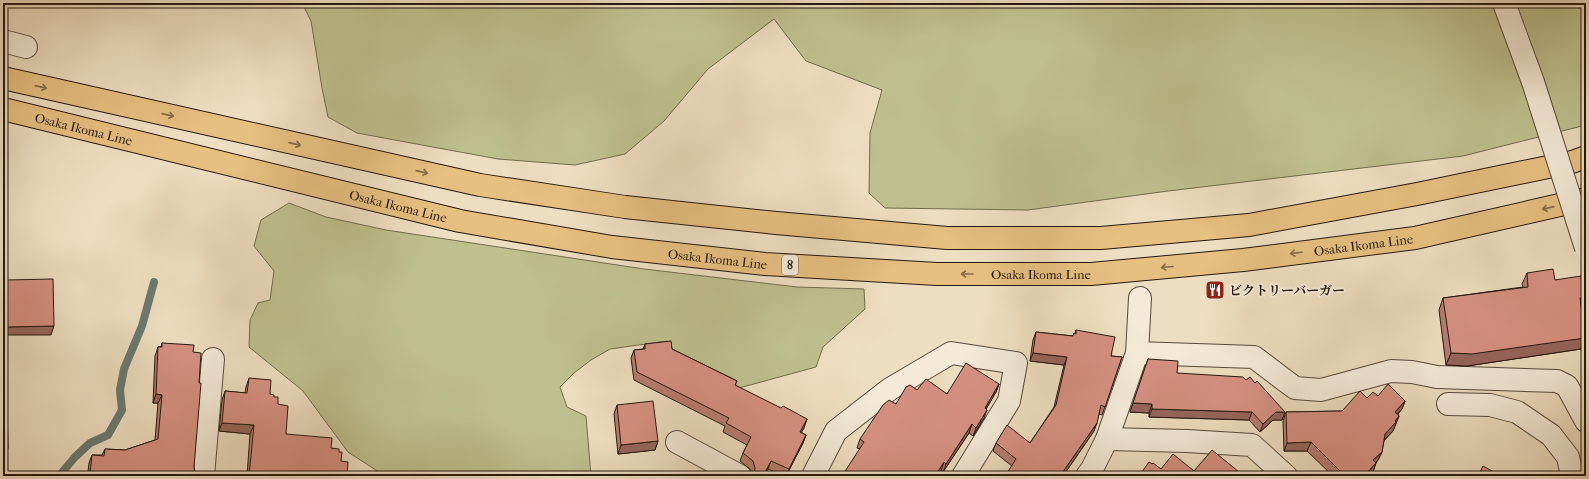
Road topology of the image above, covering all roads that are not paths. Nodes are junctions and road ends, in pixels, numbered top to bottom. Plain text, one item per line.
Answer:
1 (1504, 3) edge
2 (3, 40) edge
3 (26, 47) dead end
4 (3, 78) edge
5 (3, 109) edge
6 (1586, 157) edge
7 (1586, 199) edge
8 (1586, 248) edge
9 (1140, 298) dead end
10 (1138, 353) junction
11 (213, 359) dead end
12 (1448, 404) dead end
13 (1586, 420) edge
14 (1107, 439) junction
15 (677, 442) dead end
16 (203, 476) edge
17 (740, 476) edge
18 (813, 476) edge
19 (963, 476) edge
20 (1087, 476) edge
21 (1286, 476) edge
22 (1572, 476) edge

1 - 8 street, bridge
2 - 3 street
4 -> 6 main road
7 -> 5 main road, Osaka Ikoma Line / 8
9 - 10 street
10 - 13 street
10 - 14 street
11 - 16 street
12 - 22 street
14 - 20 street
14 - 21 street
15 - 17 street
18 - 19 street

